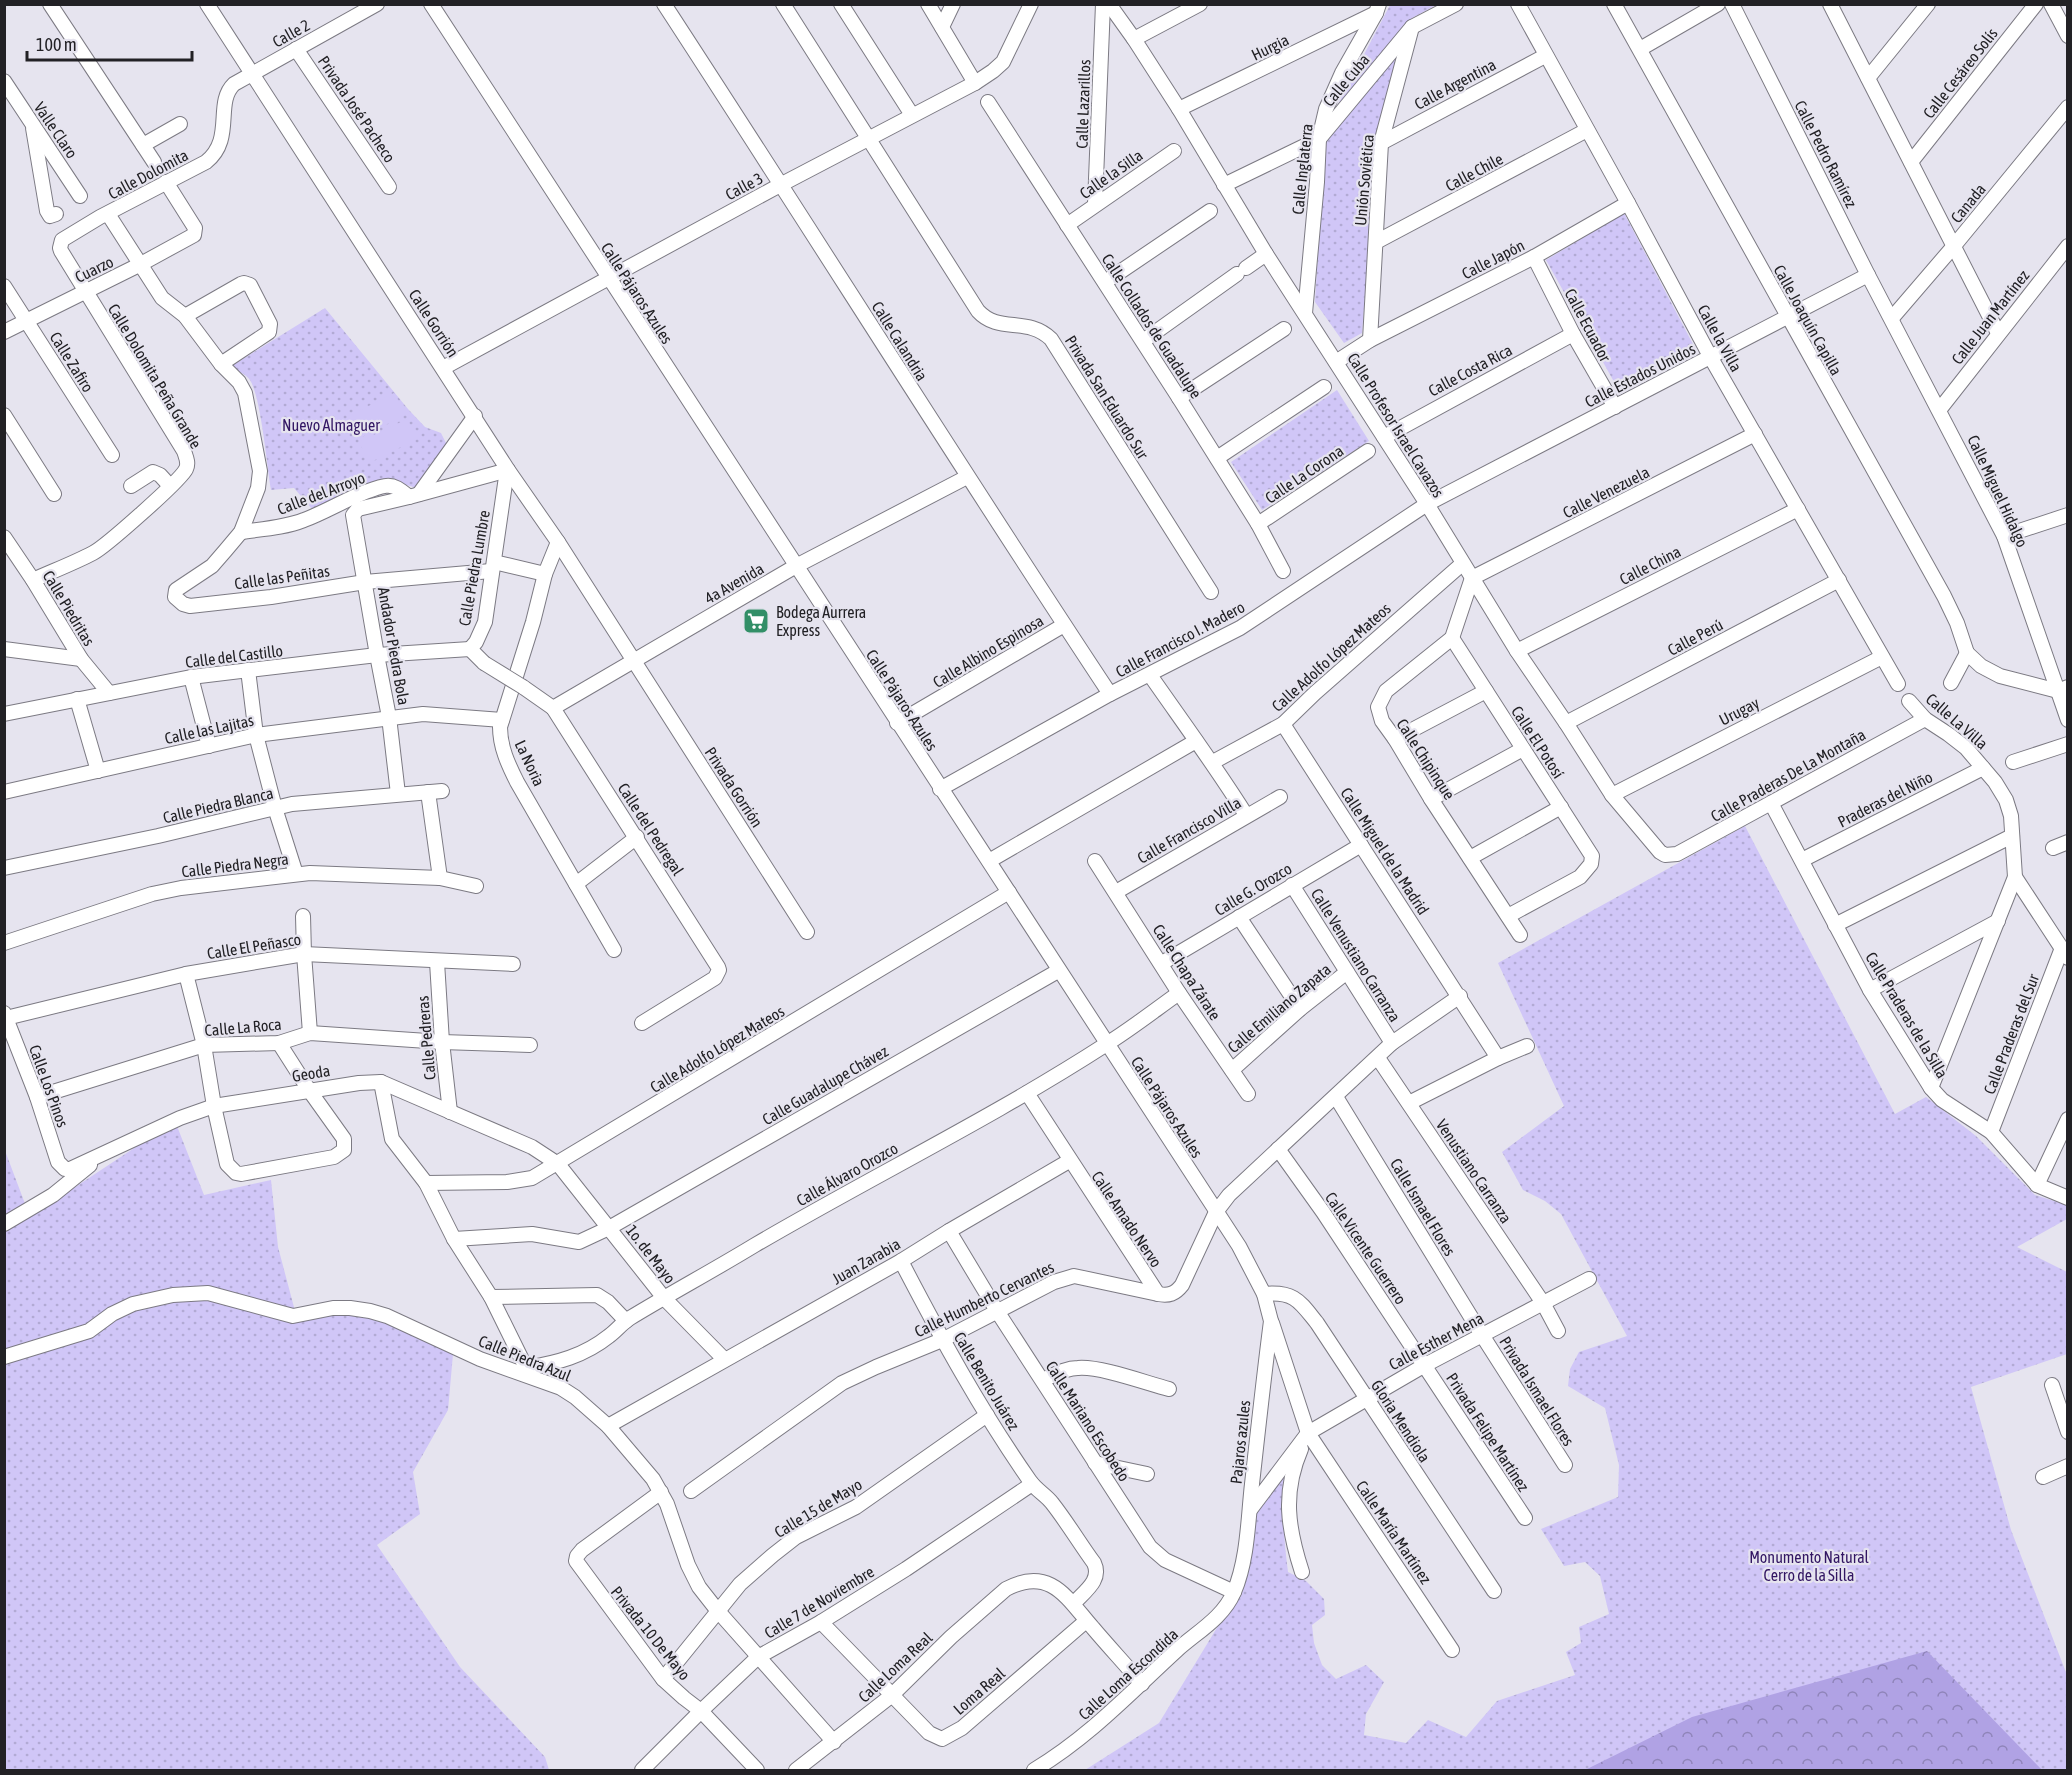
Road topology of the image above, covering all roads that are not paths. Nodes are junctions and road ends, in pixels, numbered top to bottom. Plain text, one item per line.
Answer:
1 (50, 4) edge
2 (207, 4) edge
3 (377, 4) edge
4 (431, 4) edge
5 (664, 4) edge
6 (783, 4) edge
7 (841, 4) edge
8 (928, 4) edge
9 (953, 4) edge
10 (1031, 4) edge
11 (1103, 4) edge
12 (1109, 4) edge
13 (1200, 4) edge
14 (1456, 4) edge
15 (1518, 4) edge
16 (1614, 4) edge
17 (1718, 4) edge
18 (1732, 4) edge
19 (1830, 4) edge
20 (1928, 4) edge
21 (2036, 4) edge
22 (2052, 4) edge
23 (1378, 9) edge
24 (942, 27) junction
25 (1412, 27) junction
26 (2067, 36) edge
27 (1134, 39) junction
28 (296, 49) junction
29 (1640, 49) junction
30 (1545, 56) junction
31 (253, 73) junction
32 (1868, 78) junction
33 (4, 81) edge
34 (975, 82) junction
35 (988, 102) dead end
36 (2067, 107) edge
37 (1179, 109) junction
38 (912, 115) junction
39 (32, 123) junction
40 (180, 124) dead end
41 (1587, 130) junction
42 (868, 139) junction
43 (1319, 139) junction
44 (1381, 143) junction
45 (143, 145) junction
46 (1174, 151) dead end
47 (153, 162) dead end
48 (1911, 162) junction
49 (166, 182) junction
50 (782, 184) junction
51 (1224, 185) junction
52 (390, 187) dead end
53 (80, 196) dead end
54 (1628, 203) junction
55 (1095, 204) junction
56 (1210, 211) dead end
57 (108, 214) junction
58 (53, 215) dead end
59 (1067, 225) junction
60 (1376, 242) junction
61 (2067, 246) edge
62 (1953, 247) junction
63 (1266, 254) junction
64 (1534, 257) junction
65 (139, 265) junction
66 (1868, 275) junction
67 (608, 278) junction
68 (1105, 282) junction
69 (4, 286) edge
70 (84, 291) junction
71 (1305, 313) junction
72 (185, 316) junction
73 (1787, 316) junction
74 (1892, 318) junction
75 (26, 321) junction
76 (1284, 329) dead end
77 (4, 332) edge
78 (1998, 333) junction
79 (1573, 334) junction
80 (1370, 340) junction
81 (1143, 341) junction
82 (1711, 358) junction
83 (1336, 362) junction
84 (221, 364) junction
85 (444, 368) junction
86 (1324, 387) dead end
87 (1179, 398) junction
88 (1615, 407) junction
89 (1940, 409) junction
90 (4, 415) edge
91 (475, 416) junction
92 (1755, 434) junction
93 (1384, 436) junction
94 (1368, 451) dead end
95 (112, 455) dead end
96 (1217, 458) junction
97 (507, 470) junction
98 (967, 477) junction
99 (131, 486) dead end
100 (170, 486) junction
101 (54, 494) dead end
102 (415, 496) junction
103 (1427, 504) junction
104 (358, 509) joint
105 (1798, 509) junction
106 (2067, 514) edge
107 (1258, 524) junction
108 (241, 532) junction
109 (2004, 536) junction
110 (4, 537) edge
111 (558, 542) junction
112 (1462, 564) junction
113 (493, 566) junction
114 (796, 566) junction
115 (1283, 571) dead end
116 (545, 574) junction
117 (1472, 578) junction
118 (33, 579) junction
119 (1839, 580) junction
120 (365, 582) junction
121 (1211, 592) dead end
122 (1064, 625) junction
123 (1452, 638) junction
124 (69, 640) junction
125 (4, 649) edge
126 (470, 649) junction
127 (1517, 651) junction
128 (1968, 653) junction
129 (56, 656) junction
130 (377, 656) junction
131 (1882, 657) junction
132 (81, 659) junction
133 (633, 660) junction
134 (249, 670) junction
135 (1150, 675) junction
136 (191, 677) junction
137 (1951, 683) dead end
138 (1898, 684) dead end
139 (2063, 689) edge
140 (1485, 691) junction
141 (109, 693) junction
142 (1110, 694) junction
143 (77, 699) junction
144 (1909, 701) dead end
145 (552, 708) junction
146 (4, 714) edge
147 (390, 717) junction
148 (1925, 719) junction
149 (502, 720) junction
150 (2067, 720) edge
151 (897, 723) junction
152 (1283, 723) junction
153 (1566, 723) junction
154 (256, 735) junction
155 (1395, 739) junction
156 (1196, 741) junction
157 (2067, 744) edge
158 (209, 746) junction
159 (1522, 749) junction
160 (1213, 762) junction
161 (2013, 762) dead end
162 (1983, 768) junction
163 (98, 771) junction
164 (940, 789) junction
165 (4, 792) edge
166 (428, 792) junction
167 (442, 792) dead end
168 (398, 794) junction
169 (1612, 795) junction
170 (1280, 797) dead end
171 (1431, 799) junction
172 (1771, 803) junction
173 (1561, 807) junction
174 (275, 808) junction
175 (1246, 815) junction
176 (2012, 836) junction
177 (637, 837) junction
178 (2067, 842) edge
179 (1361, 845) junction
180 (2053, 848) dead end
181 (1665, 855) joint
182 (1470, 858) junction
183 (1802, 860) junction
184 (989, 861) junction
185 (1095, 861) dead end
186 (4, 868) edge
187 (296, 874) junction
188 (2015, 877) junction
189 (440, 878) junction
190 (576, 884) junction
191 (1292, 885) junction
192 (476, 886) dead end
193 (1009, 892) junction
194 (1116, 892) junction
195 (303, 916) dead end
196 (1508, 916) junction
197 (1239, 917) junction
198 (1998, 921) junction
199 (1835, 925) junction
200 (807, 932) dead end
201 (1520, 935) dead end
202 (4, 943) edge
203 (614, 950) dead end
204 (2064, 953) edge
205 (304, 954) junction
206 (437, 962) junction
207 (1162, 963) junction
208 (513, 964) dead end
209 (1058, 971) junction
210 (1347, 972) junction
211 (186, 974) junction
212 (1870, 990) junction
213 (1179, 993) junction
214 (1460, 996) junction
215 (1300, 1009) junction
216 (5, 1015) edge
217 (642, 1023) dead end
218 (310, 1033) junction
219 (442, 1042) junction
220 (279, 1043) junction
221 (1392, 1043) junction
222 (204, 1045) junction
223 (530, 1045) dead end
224 (1106, 1045) junction
225 (1527, 1046) dead end
226 (1378, 1058) junction
227 (1498, 1058) junction
228 (1232, 1070) junction
229 (381, 1082) junction
230 (1931, 1088) junction
231 (309, 1090) junction
232 (1027, 1093) junction
233 (1248, 1094) dead end
234 (37, 1097) junction
235 (1336, 1097) junction
236 (1409, 1103) junction
237 (213, 1106) junction
238 (450, 1112) junction
239 (2067, 1119) edge
240 (1991, 1132) junction
241 (1278, 1149) junction
242 (106, 1152) junction
243 (1070, 1161) junction
244 (558, 1164) junction
245 (65, 1169) joint
246 (426, 1183) junction
247 (2037, 1185) junction
248 (2067, 1198) edge
249 (1216, 1212) junction
250 (4, 1224) edge
251 (609, 1228) junction
252 (949, 1231) junction
253 (454, 1239) junction
254 (901, 1261) junction
255 (1589, 1279) dead end
256 (1158, 1294) junction
257 (1264, 1294) junction
258 (491, 1297) junction
259 (664, 1298) junction
260 (1543, 1303) junction
261 (997, 1311) junction
262 (626, 1321) junction
263 (1271, 1321) junction
264 (1558, 1331) dead end
265 (1482, 1335) junction
266 (942, 1340) junction
267 (4, 1357) edge
268 (724, 1359) junction
269 (1425, 1365) junction
270 (529, 1373) junction
271 (1043, 1380) junction
272 (2052, 1385) dead end
273 (1169, 1389) dead end
274 (1366, 1398) junction
275 (987, 1415) junction
276 (608, 1426) junction
277 (2067, 1432) edge
278 (1306, 1435) junction
279 (1095, 1463) junction
280 (1565, 1465) dead end
281 (2067, 1466) edge
282 (1147, 1473) dead end
283 (2043, 1477) dead end
284 (1032, 1484) junction
285 (691, 1491) dead end
286 (661, 1492) junction
287 (1249, 1512) junction
288 (1525, 1518) dead end
289 (1302, 1572) dead end
290 (1494, 1591) dead end
291 (1234, 1592) junction
292 (1074, 1603) junction
293 (717, 1610) junction
294 (1086, 1621) junction
295 (821, 1622) junction
296 (1452, 1650) dead end
297 (758, 1657) junction
298 (663, 1679) junction
299 (1142, 1684) junction
300 (891, 1696) junction
301 (701, 1710) junction
302 (834, 1742) junction
303 (648, 1768) edge
304 (757, 1770) edge
305 (796, 1770) edge
306 (1034, 1770) edge

1 - 45 street
2 - 31 street, Calle Gorrión
3 - 28 street, Calle 2
4 - 67 street, Calle Pájaros Azules
5 - 50 street, Calle Calandria
6 - 42 street, Privada San Eduardo Sur
7 - 38 street
8 - 24 street
9 - 24 street
10 - 34 street, Calle 3
11 - 55 street, Calle Lazarillos
12 - 27 street, Calle Profesor Israel Cavazos
13 - 27 street
14 - 25 street, Calle Cuba
15 - 30 street, Calle la Villa
16 - 29 street, Calle Joaquín Capilla
17 - 29 street
18 - 66 street, Calle Pedro Ramírez
19 - 32 street
20 - 32 street
21 - 48 street, Calle Cesáreo Solís
22 - 26 street
23 - 37 street, Hurgia
23 - 43 street, Calle Inglaterra
24 - 34 street
25 - 43 street, Calle Cuba
25 - 44 street, Unión Soviética
27 - 37 street, Calle Profesor Israel Cavazos
28 - 31 street, Calle 2
28 - 52 street, Privada José Pacheco
29 - 73 street, Calle Joaquín Capilla
30 - 41 street, Calle la Villa
30 - 44 street, Calle Argentina
31 - 49 street, Calle Dolomita
31 - 85 street, Calle Gorrión
32 - 48 street
33 - 39 street, Valle Claro
34 - 38 street, Calle 3
35 - 59 street, Calle Collados de Guadalupe
36 - 62 street, Canada
37 - 51 street, Calle Profesor Israel Cavazos
38 - 42 street, Calle 3
39 - 53 street, Valle Claro
39 - 58 street
40 - 45 street
41 - 54 street, Calle la Villa
41 - 60 street, Calle Chile
42 - 50 street, Calle 3
42 - 121 street, Privada San Eduardo Sur
43 - 51 street, Calle Cuba
43 - 71 street, Calle Inglaterra
44 - 60 street, Unión Soviética
45 - 47 street
46 - 55 street, Calle la Silla
48 - 62 street
49 - 57 street, Calle Dolomita
49 - 65 street, Cuarzo
50 - 67 street, Calle 3
50 - 98 street, Calle Calandria
51 - 63 street, Calle Profesor Israel Cavazos
54 - 64 street, Calle Japón
54 - 82 street, Calle la Villa
55 - 59 street, Calle la Silla
56 - 68 street
57 - 65 street
57 - 70 street, Calle Dolomita
59 - 68 street, Calle Collados de Guadalupe
60 - 80 street, Unión Soviética
61 - 78 street, Calle Juan Martínez
62 - 74 street, Canada
62 - 78 street
63 - 71 street, Calle Profesor Israel Cavazos
63 - 81 street
64 - 79 street, Calle Ecuador
64 - 80 street, Calle Japón
65 - 70 street, Cuarzo
65 - 72 street
66 - 73 street, Calle Estados Unidos
66 - 74 street, Calle Pedro Ramírez
67 - 85 street, Calle 3
67 - 114 street, Calle Pájaros Azules
68 - 81 street, Calle Collados de Guadalupe
69 - 75 street, Calle Zafiro
70 - 75 street, Cuarzo
70 - 100 street, Calle Dolomita Peña Grande
71 - 83 street, Calle Profesor Israel Cavazos
72 - 84 street
72 - 84 street
73 - 82 street, Calle Estados Unidos
73 - 128 street, Calle Joaquín Capilla
74 - 89 street, Calle Miguel Hidalgo
75 - 77 street, Cuarzo
75 - 95 street, Calle Zafiro
76 - 87 street
78 - 89 street, Calle Juan Martínez
79 - 88 street, Calle Ecuador
79 - 93 street, Calle Costa Rica
80 - 83 street, Calle Japón
81 - 87 street, Calle Collados de Guadalupe
82 - 88 street, Calle Estados Unidos
82 - 92 street, Calle la Villa
83 - 93 street, Calle Profesor Israel Cavazos
84 - 108 street
85 - 91 street, Calle Gorrión
86 - 96 street
87 - 96 street, Calle Collados de Guadalupe
88 - 103 street, Calle Estados Unidos
89 - 109 street, Calle Miguel Hidalgo
90 - 101 street
91 - 97 street, Calle Gorrión
91 - 102 street
92 - 105 street, Calle la Villa
92 - 117 street, Calle Venezuela
93 - 103 street, Calle Profesor Israel Cavazos
94 - 107 street, Calle La Corona
96 - 107 street, Calle Collados de Guadalupe
97 - 102 street, Calle del Arroyo
97 - 111 street, Calle Gorrión
97 - 113 street, Calle Piedra Lumbre
98 - 114 street, 4a Avenida
98 - 122 street, Calle Calandria
99 - 100 street
100 - 118 street, Calle Dolomita Peña Grande
102 - 104 street, Calle del Arroyo
102 - 108 street, Calle del Arroyo
103 - 112 street, Calle Profesor Israel Cavazos
103 - 135 street, Calle Francisco I. Madero
104 - 120 street, Andador Piedra Bola
105 - 119 street, Calle la Villa
105 - 127 street, Calle China
106 - 109 street
107 - 115 street, Calle Collados de Guadalupe
108 - 120 street, Calle las Peñitas
109 - 139 street, Calle Miguel Hidalgo
110 - 118 street, Calle Piedritas
111 - 116 street
111 - 133 street, Calle Gorrión
112 - 117 street, Calle Profesor Israel Cavazos
112 - 152 street, Calle Adolfo López Mateos
113 - 116 street, Calle las Peñitas
113 - 120 street, Calle las Peñitas
113 - 126 street, Calle Piedra Lumbre
114 - 133 street, 4a Avenida
114 - 151 street, Calle Pájaros Azules
116 - 149 street, La Noria
117 - 123 street
117 - 127 street, Calle Profesor Israel Cavazos
118 - 124 street, Calle Piedritas
119 - 131 street, Calle la Villa
119 - 153 street, Calle Perú
120 - 130 street, Andador Piedra Bola
122 - 142 street, Calle Calandria
122 - 151 street, Calle Albino Espinosa
123 - 140 street, Calle El Potosí
123 - 155 street, Calle Chipinque
124 - 129 street
124 - 132 street, Calle Piedritas
125 - 129 street
126 - 130 street, Calle del Castillo
126 - 145 street, Calle Piedra Lumbre, bridge
127 - 153 street, Calle Profesor Israel Cavazos
128 - 137 street
128 - 139 street
129 - 132 street
130 - 134 street, Calle del Castillo
130 - 147 street, Andador Piedra Bola
131 - 138 street, Calle la Villa
131 - 169 street, Urugay
132 - 141 street, Calle Piedritas
133 - 145 street, 4a Avenida
133 - 200 street, Privada Gorrión
134 - 136 street, Calle del Castillo
134 - 154 street
135 - 142 street, Calle Francisco I. Madero
135 - 156 street
136 - 141 street, Calle del Castillo
136 - 158 street
139 - 150 street, Calle Miguel Hidalgo
140 - 155 street
140 - 159 street, Calle El Potosí
141 - 143 street, Calle del Castillo
142 - 164 street, Calle Francisco I. Madero
143 - 146 street, Calle del Castillo
143 - 163 street
144 - 148 street, Calle La Villa
145 - 177 street, Calle del Pedregal
147 - 149 street, Calle las Lajitas
147 - 154 street, Calle las Lajitas
147 - 168 street, Andador Piedra Bola
148 - 162 street, Calle La Villa
148 - 172 street, Calle Praderas De La Montaña
149 - 190 street, La Noria
151 - 164 street, Calle Pájaros Azules
152 - 160 street, Calle Adolfo López Mateos
152 - 179 street, Calle Miguel de la Madrid
153 - 169 street, Calle Profesor Israel Cavazos
154 - 158 street, Calle las Lajitas
154 - 174 street
155 - 171 street, Calle Chipinque
156 - 160 street
156 - 184 street
157 - 161 street
158 - 163 street, Calle las Lajitas
159 - 171 street
159 - 173 street, Calle El Potosí
160 - 175 street
162 - 176 street, Calle La Villa
162 - 183 street, Praderas del Niño
163 - 165 street, Calle las Lajitas
164 - 184 street, Calle Pájaros Azules
166 - 167 street, Calle Piedra Blanca
166 - 168 street, Calle Piedra Blanca
166 - 189 street
168 - 174 street, Calle Piedra Blanca
169 - 181 street, Calle Profesor Israel Cavazos
170 - 175 street, Calle Francisco Villa
171 - 182 street, Calle Chipinque
172 - 181 street, Calle Praderas De La Montaña
172 - 183 street, Calle Praderas de la Silla
173 - 182 street
173 - 196 street, Calle El Potosí
174 - 186 street, Calle Piedra Blanca
174 - 187 street
175 - 194 street, Calle Francisco Villa
176 - 188 street, Calle La Villa
176 - 199 street
177 - 190 street
177 - 217 street, Calle del Pedregal
178 - 180 street
179 - 191 street, Calle G. Orozco
179 - 214 street, Calle Miguel de la Madrid
182 - 196 street, Calle Chipinque
183 - 199 street, Calle Praderas de la Silla
184 - 193 street, Calle Pájaros Azules
185 - 194 street, Calle Chapa Zárate
187 - 189 street, Calle Piedra Negra
187 - 202 street, Calle Piedra Negra
188 - 198 street
188 - 204 street, Calle La Villa
189 - 192 street, Calle Piedra Negra
190 - 203 street, La Noria
191 - 197 street, Calle G. Orozco
191 - 210 street, Calle Venustiano Carranza
193 - 209 street, Calle Pájaros Azules
193 - 244 street, Calle Adolfo López Mateos
194 - 207 street, Calle Chapa Zárate
195 - 205 street
196 - 201 street, Calle Chipinque
197 - 207 street, Calle G. Orozco
197 - 215 street
198 - 212 street
198 - 230 street
199 - 212 street, Calle Praderas de la Silla
204 - 240 street, Calle Praderas del Sur
205 - 206 street, Calle El Peñasco
205 - 211 street, Calle El Peñasco
205 - 218 street
206 - 208 street, Calle El Peñasco
206 - 219 street, Calle Pedreras
207 - 213 street, Calle Chapa Zárate
209 - 224 street, Calle Pájaros Azules
209 - 251 street, Calle Guadalupe Chávez
210 - 215 street, Calle Emiliano Zapata
210 - 221 street, Calle Venustiano Carranza
211 - 216 street, Calle El Peñasco
211 - 222 street
212 - 230 street, Calle Praderas de la Silla
213 - 224 street, Calle Álvaro Orozco
213 - 228 street, Calle Chapa Zárate
214 - 221 street
214 - 227 street, Calle Miguel de la Madrid
215 - 228 street, Calle Emiliano Zapata
216 - 234 street, Calle Los Pinos
218 - 219 street, Calle La Roca
218 - 220 street, Calle La Roca
219 - 223 street, Calle La Roca
219 - 238 street, Calle Pedreras
220 - 222 street, Calle La Roca
220 - 231 street
221 - 226 street
222 - 234 street, Calle La Roca
222 - 237 street
224 - 232 street, Calle Álvaro Orozco
224 - 249 street, Calle Pájaros Azules
225 - 227 street
226 - 235 street
226 - 236 street, Venustiano Carranza
227 - 236 street
228 - 233 street, Calle Chapa Zárate
229 - 231 street, Geoda
229 - 238 street, Geoda
229 - 246 street
230 - 240 street, Calle Praderas de la Silla
231 - 237 street, Geoda
231 - 237 street
232 - 243 street
232 - 259 street, Calle Álvaro Orozco
234 - 245 street, Calle Los Pinos
235 - 241 street
235 - 265 street, Calle Ismael Flores
236 - 260 street, Venustiano Carranza
237 - 242 street, Geoda
238 - 244 street, Geoda
239 - 247 street
240 - 247 street, Calle Praderas de la Silla
241 - 249 street
241 - 269 street, Calle Vicente Guerrero
242 - 245 street, Geoda
242 - 250 street
243 - 252 street, Juan Zarabia
243 - 256 street, Calle Amado Nervo
244 - 246 street, Calle Adolfo López Mateos
244 - 251 street, 1o. de Mayo
246 - 253 street
247 - 248 street, Calle Praderas de la Silla
249 - 256 street
249 - 257 street, Calle Pájaros Azules
251 - 253 street, Calle Guadalupe Chávez
251 - 259 street, 1o. de Mayo
252 - 254 street, Juan Zarabia
252 - 261 street, Calle Mariano Escobedo
253 - 258 street
254 - 266 street, Calle Benito Juárez
254 - 268 street, Juan Zarabia
255 - 260 street, Calle Esther Mena
256 - 261 street, Calle Humberto Cervantes
257 - 263 street, Pajaros azules
257 - 274 street, Gloria Mendiola
258 - 262 street
258 - 270 street
259 - 262 street, Calle Álvaro Orozco
259 - 268 street, 1o. de Mayo
260 - 264 street, Venustiano Carranza
260 - 265 street, Calle Esther Mena
261 - 266 street, Calle Humberto Cervantes
261 - 271 street, Calle Mariano Escobedo
262 - 270 street, Calle Álvaro Orozco
263 - 278 street, Calle María Martínez
263 - 287 street, Pajaros azules
265 - 269 street, Calle Esther Mena
265 - 280 street, Privada Ismael Flores
266 - 275 street, Calle Benito Juárez
266 - 285 street, Calle Humberto Cervantes
267 - 270 street, Calle Piedra Azul
268 - 276 street, Juan Zarabia
269 - 274 street, Calle Esther Mena
269 - 288 street, Privada Felipe Martínez
270 - 276 street, Calle Piedra Azul
271 - 273 street
271 - 279 street, Calle Mariano Escobedo
272 - 277 street
274 - 278 street, Calle Esther Mena
274 - 290 street, Gloria Mendiola
275 - 284 street, Calle Benito Juárez
275 - 293 street, Calle 15 de Mayo
276 - 286 street, Calle Piedra Azul
278 - 287 street, Calle Esther Mena
278 - 289 street
278 - 296 street, Calle María Martínez
279 - 282 street
279 - 291 street, Calle Mariano Escobedo
281 - 283 street
284 - 292 street
284 - 295 street, Calle 7 de Noviembre
286 - 293 street, Calle Piedra Azul
286 - 298 street, Privada 10 De Mayo
287 - 291 street, Pajaros azules
291 - 299 street, Calle Loma Escondida
292 - 294 street
292 - 300 street, Calle Loma Real
293 - 297 street, Calle Piedra Azul
293 - 298 street, Calle 15 de Mayo
294 - 299 street
294 - 300 street, Loma Real
295 - 297 street, Calle 7 de Noviembre
295 - 300 street, Loma Real
297 - 301 street, Calle 7 de Noviembre
297 - 302 street, Calle Piedra Azul
298 - 301 street, Privada 10 De Mayo
299 - 306 street, Calle Loma Escondida
300 - 302 street, Calle Loma Real
301 - 303 street, Calle 7 de Noviembre
301 - 304 street, Privada 10 De Mayo
302 - 305 street, Calle Loma Real

